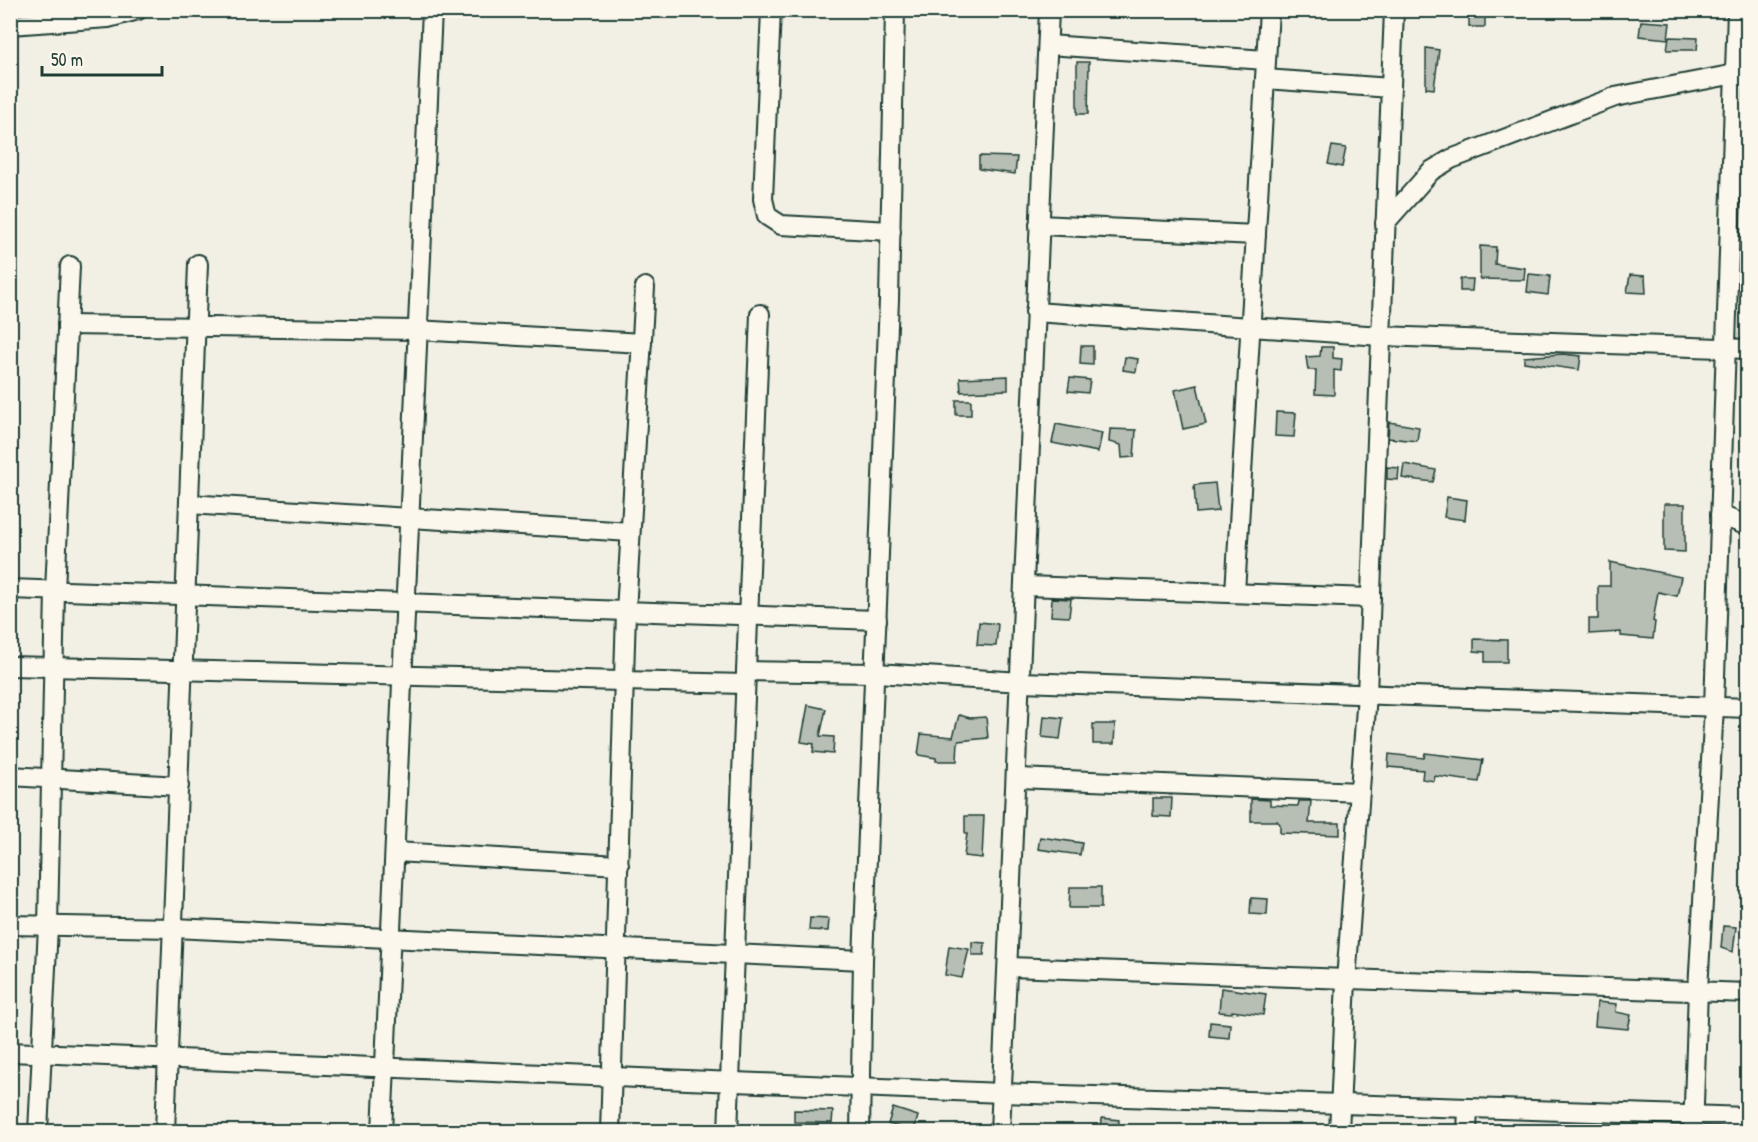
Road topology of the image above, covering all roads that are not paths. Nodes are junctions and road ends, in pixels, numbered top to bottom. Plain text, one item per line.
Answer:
1 (138, 10) edge
2 (432, 10) edge
3 (771, 10) edge
4 (895, 10) edge
5 (1049, 10) edge
6 (1269, 10) edge
7 (1394, 10) edge
8 (1737, 10) edge
9 (10, 25) edge
10 (1048, 45) junction
11 (1266, 60) junction
12 (1741, 74) edge
13 (1265, 79) junction
14 (1391, 88) junction
15 (1385, 223) junction
16 (1039, 225) junction
17 (891, 231) junction
18 (1256, 236) junction
19 (198, 264) dead end
20 (69, 266) dead end
21 (645, 287) dead end
22 (1035, 312) junction
23 (760, 314) dead end
24 (67, 325) junction
25 (196, 326) junction
26 (1251, 327) junction
27 (416, 330) junction
28 (1381, 336) junction
29 (642, 343) junction
30 (1725, 348) junction
31 (1748, 349) edge
32 (189, 504) junction
33 (1720, 515) junction
34 (411, 517) junction
35 (1748, 526) edge
36 (630, 532) junction
37 (1025, 586) junction
38 (10, 589) edge
39 (55, 591) junction
40 (1235, 593) junction
41 (186, 596) junction
42 (1371, 598) junction
43 (405, 604) junction
44 (626, 612) junction
45 (747, 616) junction
46 (877, 620) junction
47 (10, 666) edge
48 (54, 667) junction
49 (183, 671) junction
50 (876, 673) junction
51 (402, 676) junction
52 (746, 677) junction
53 (624, 682) junction
54 (1022, 682) junction
55 (1367, 694) junction
56 (1713, 707) junction
57 (1748, 708) edge
58 (10, 776) edge
59 (52, 777) junction
60 (1018, 778) junction
61 (179, 786) junction
62 (1360, 792) junction
63 (395, 852) junction
64 (619, 865) junction
65 (10, 925) edge
66 (48, 926) junction
67 (174, 928) junction
68 (391, 939) junction
69 (616, 950) junction
70 (735, 954) junction
71 (863, 960) junction
72 (1009, 967) junction
73 (1346, 981) junction
74 (1698, 990) junction
75 (1748, 993) edge
76 (10, 1052) edge
77 (41, 1053) junction
78 (168, 1059) junction
79 (386, 1068) junction
80 (613, 1079) junction
81 (731, 1082) junction
82 (861, 1086) junction
83 (1002, 1094) junction
84 (1339, 1104) junction
85 (1468, 1108) junction
86 (1748, 1117) edge
87 (1694, 1124) edge
88 (38, 1131) edge
89 (165, 1131) edge
90 (382, 1131) edge
91 (610, 1131) edge
92 (728, 1131) edge
93 (860, 1131) edge
94 (1000, 1131) edge
95 (1339, 1131) edge
96 (1467, 1131) edge

1 - 9 street
2 - 27 street
3 - 17 street
4 - 17 street
5 - 10 street
6 - 11 street
7 - 14 street
8 - 12 street
10 - 11 street
10 - 16 street
11 - 13 street
12 - 15 street
12 - 30 street
13 - 14 street
13 - 18 street
14 - 15 street
15 - 28 street
16 - 18 street
16 - 22 street
17 - 46 street
18 - 26 street
19 - 25 street
20 - 24 street
21 - 29 street
22 - 26 street
22 - 37 street
23 - 45 street
24 - 25 street
24 - 39 street
25 - 27 street
25 - 32 street
26 - 28 street
26 - 40 street
27 - 29 street
27 - 34 street
28 - 30 street
28 - 42 street
29 - 36 street
30 - 31 street
30 - 33 street
32 - 34 street
32 - 41 street
33 - 35 street
33 - 56 street
34 - 36 street
34 - 43 street
36 - 44 street
37 - 40 street
37 - 54 street
38 - 39 street
39 - 41 street
39 - 48 street
40 - 42 street
41 - 43 street
41 - 49 street
42 - 55 street
43 - 44 street
43 - 51 street
44 - 45 street
44 - 53 street
45 - 46 street
45 - 52 street
46 - 50 street
47 - 48 street
48 - 49 street
48 - 59 street
49 - 51 street
49 - 61 street
50 - 52 street
50 - 54 street
50 - 71 street
51 - 53 street
51 - 63 street
52 - 53 street
52 - 70 street
53 - 64 street
54 - 55 street
54 - 60 street
55 - 56 street
55 - 62 street
56 - 57 street
56 - 74 street
58 - 59 street
59 - 61 street
59 - 66 street
60 - 62 street
60 - 72 street
61 - 67 street
62 - 73 street
63 - 64 street
63 - 68 street
64 - 69 street
65 - 66 street
66 - 67 street
66 - 77 street
67 - 68 street
67 - 78 street
68 - 69 street
68 - 79 street
69 - 70 street
69 - 80 street
70 - 71 street
70 - 81 street
71 - 82 street
72 - 73 street
72 - 83 street
73 - 74 street
73 - 84 street
74 - 75 street
74 - 87 street
76 - 77 street
77 - 78 street
77 - 88 street
78 - 79 street
78 - 89 street
79 - 80 street
79 - 90 street
80 - 81 street
80 - 91 street
81 - 82 street
81 - 92 street
82 - 83 street
82 - 93 street
83 - 84 street
83 - 94 street
84 - 85 street
84 - 95 street
85 - 87 street
85 - 96 street
86 - 87 street

